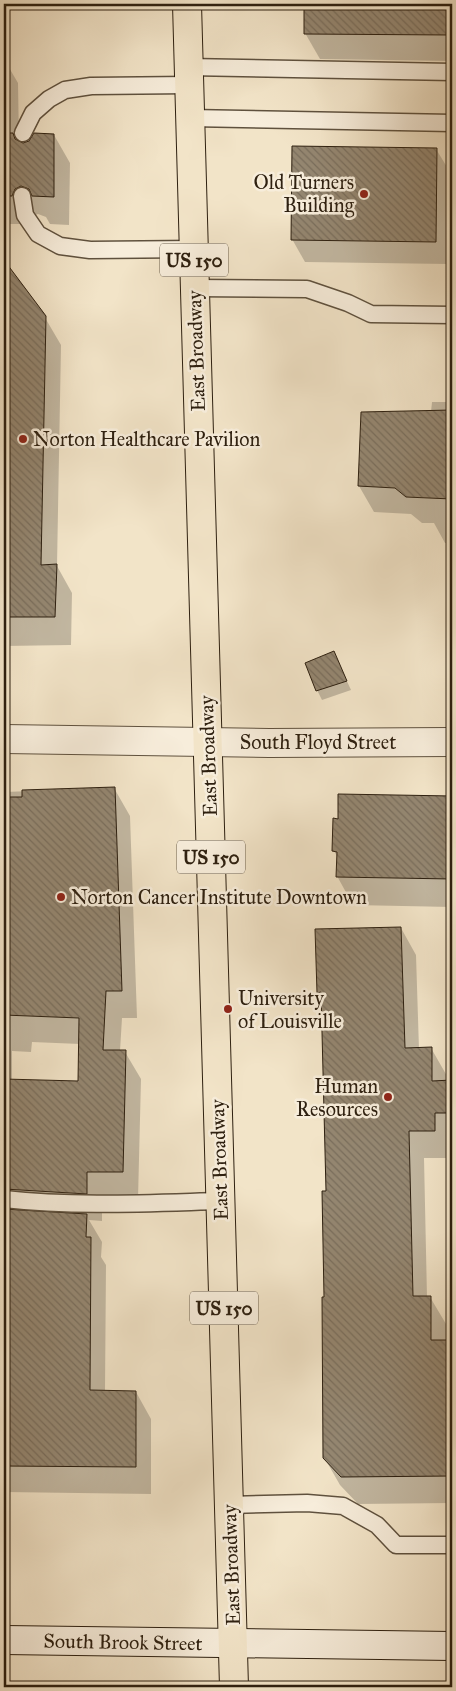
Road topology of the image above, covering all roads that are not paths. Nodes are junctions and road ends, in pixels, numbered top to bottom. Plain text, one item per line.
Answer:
1 (187, 4) edge
2 (452, 72) edge
3 (189, 76) junction
4 (190, 118) junction
5 (452, 124) edge
6 (23, 133) dead end
7 (22, 196) dead end
8 (194, 249) junction
9 (194, 288) junction
10 (452, 315) edge
11 (4, 739) edge
12 (208, 742) junction
13 (452, 742) edge
14 (4, 1199) edge
15 (221, 1201) junction
16 (229, 1506) junction
17 (452, 1545) edge
18 (4, 1640) edge
19 (233, 1644) junction
20 (452, 1646) edge
21 (234, 1687) edge

1 - 3 main road, East Broadway / US 150
2 - 3 lane
3 - 4 main road, East Broadway / US 150
3 - 6 lane
4 - 5 lane
4 - 8 main road, East Broadway / US 150
7 - 8 lane
8 - 9 main road, East Broadway / US 150
9 - 10 lane
9 - 12 main road, East Broadway / US 150
11 - 12 street, South Floyd Street
12 - 13 street, South Floyd Street
12 - 15 main road, East Broadway / US 150
14 - 15 lane
15 - 16 main road, East Broadway / US 150
16 - 17 lane
16 - 19 main road, East Broadway / US 150
18 - 19 street, South Brook Street
19 - 20 street, South Brook Street
19 - 21 main road, East Broadway / US 150

